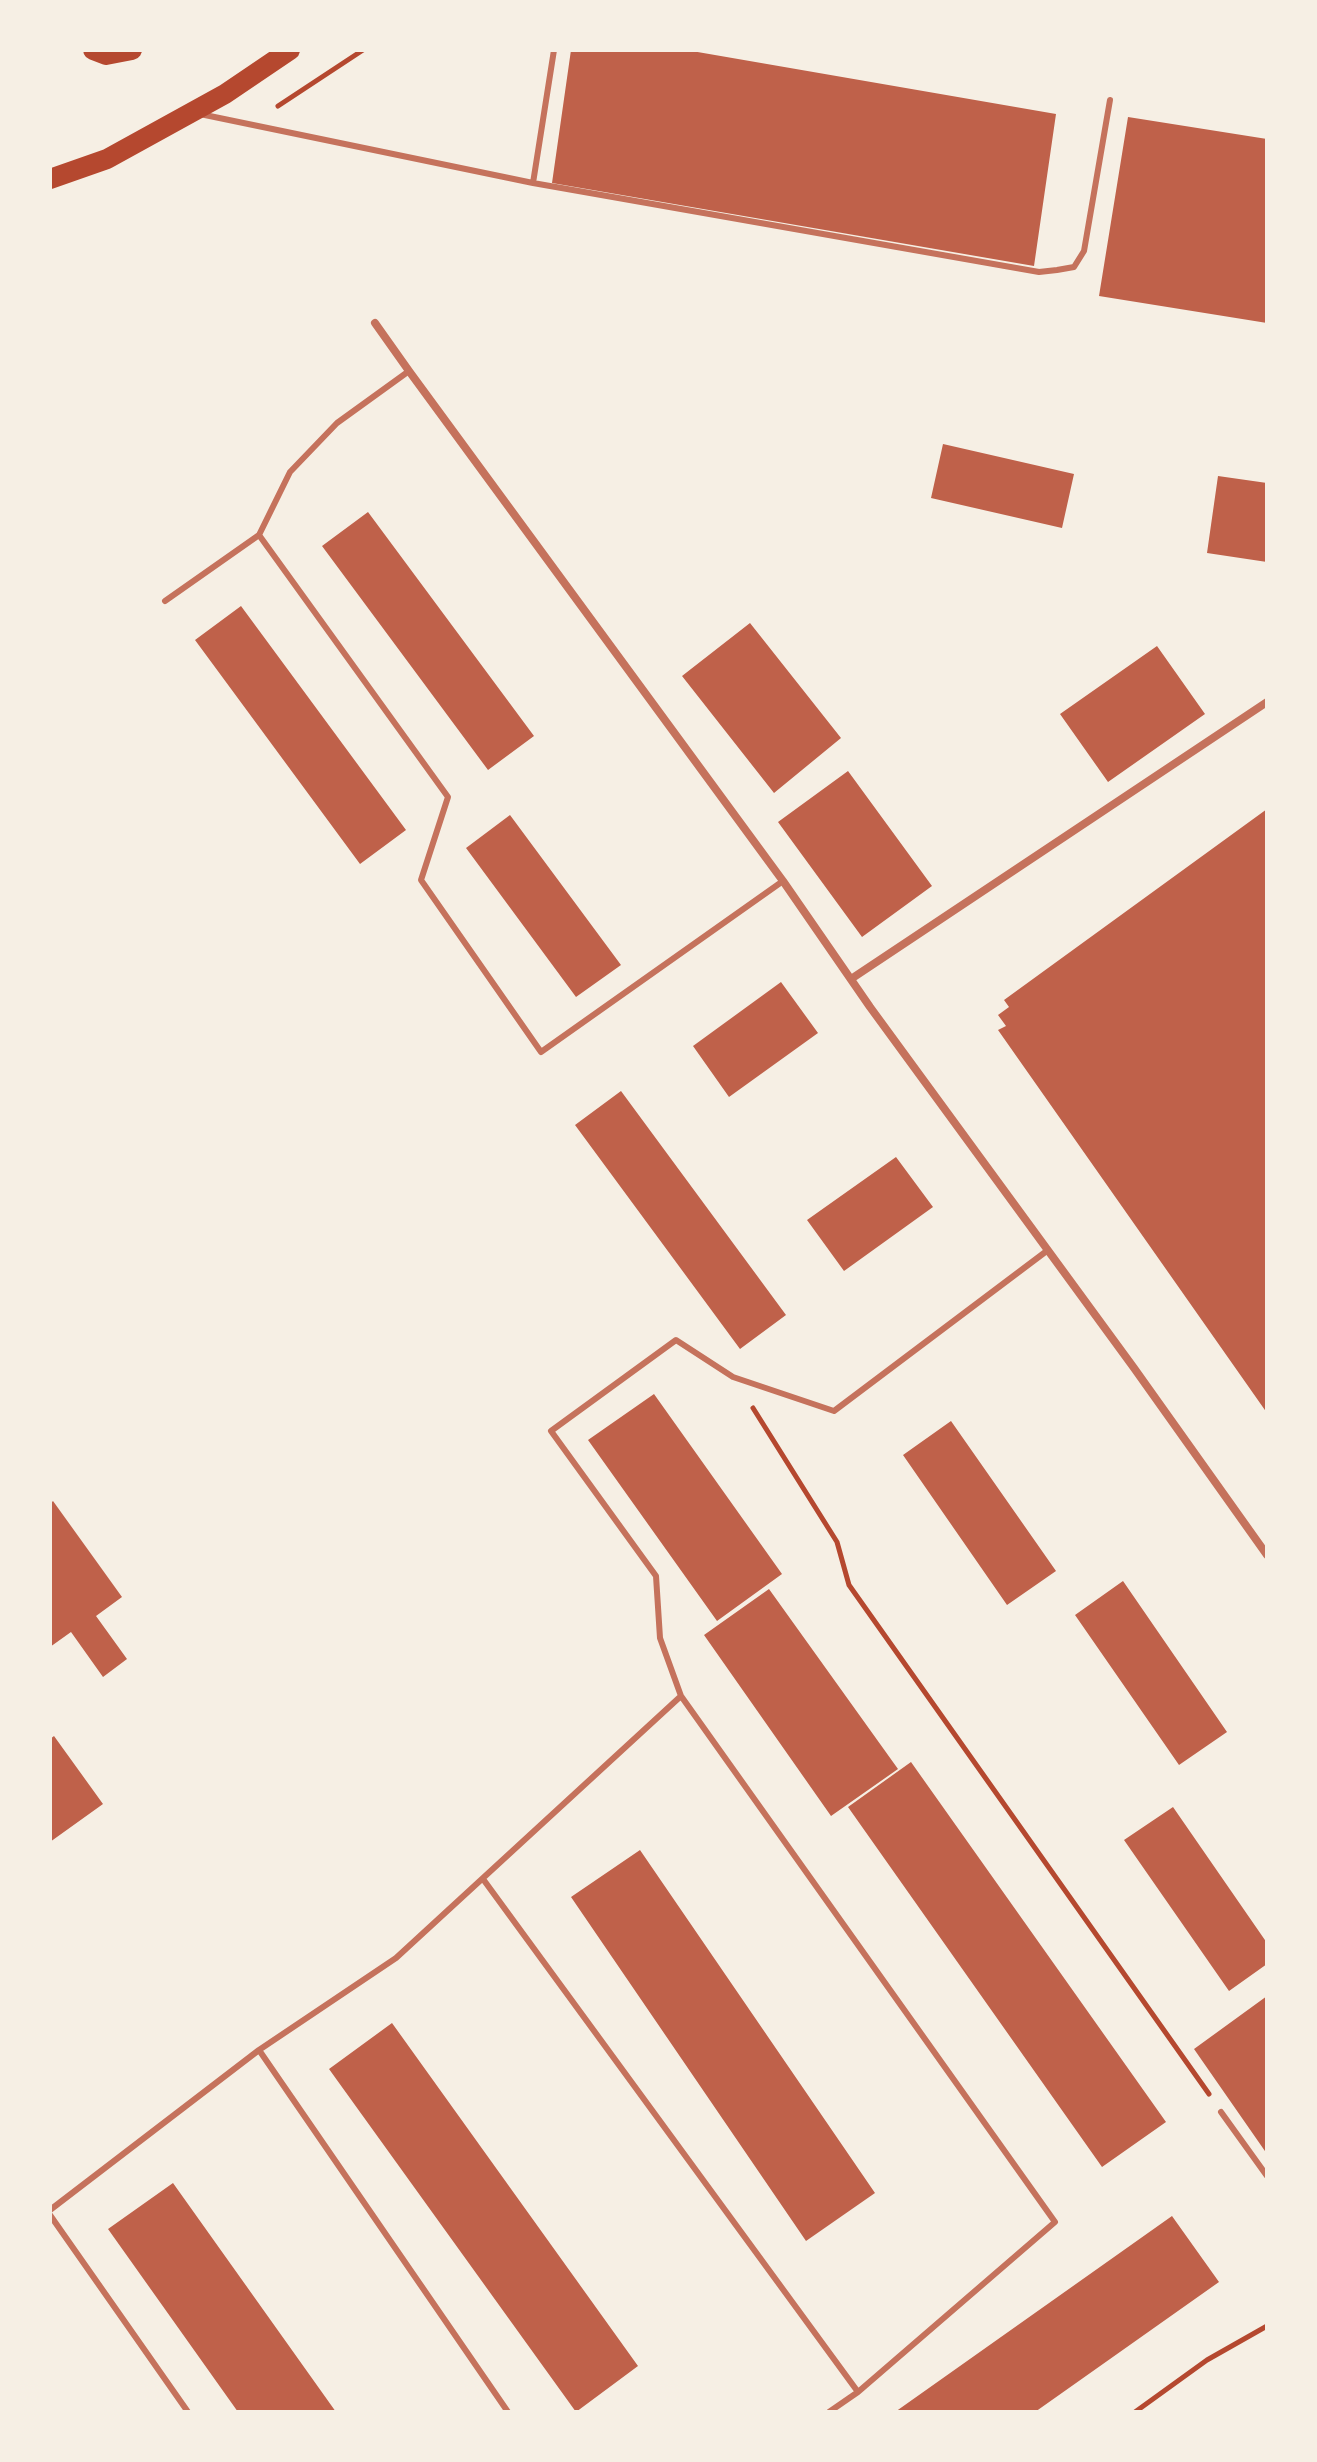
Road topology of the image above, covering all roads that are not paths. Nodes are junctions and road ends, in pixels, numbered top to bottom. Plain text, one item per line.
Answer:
1 (93, 50) edge
2 (132, 50) edge
3 (290, 50) edge
4 (554, 50) edge
5 (1110, 100) dead end
6 (193, 112) junction
7 (50, 179) edge
8 (533, 183) junction
9 (375, 323) dead end
10 (409, 371) junction
11 (259, 535) junction
12 (165, 601) dead end
13 (1267, 702) edge
14 (783, 881) junction
15 (851, 979) junction
16 (1048, 1250) junction
17 (1267, 1555) edge
18 (681, 1696) junction
19 (483, 1879) junction
20 (259, 2050) junction
21 (1221, 2112) road end
22 (1267, 2176) edge
23 (50, 2213) edge
24 (858, 2392) junction
25 (188, 2412) edge
26 (508, 2412) edge
27 (829, 2412) edge

1 - 2 main road
3 - 6 main road
4 - 8 lane
5 - 8 lane
6 - 7 main road
6 - 8 lane
9 - 10 street
10 - 11 lane
10 - 14 street
11 - 12 lane
11 - 14 lane
13 - 15 street
14 - 15 street
15 - 16 street
16 - 17 street
16 - 18 lane
18 - 19 lane
18 - 24 lane
19 - 20 lane
19 - 24 lane
20 - 23 lane
20 - 26 lane
21 - 22 lane
23 - 25 lane
24 - 27 lane

